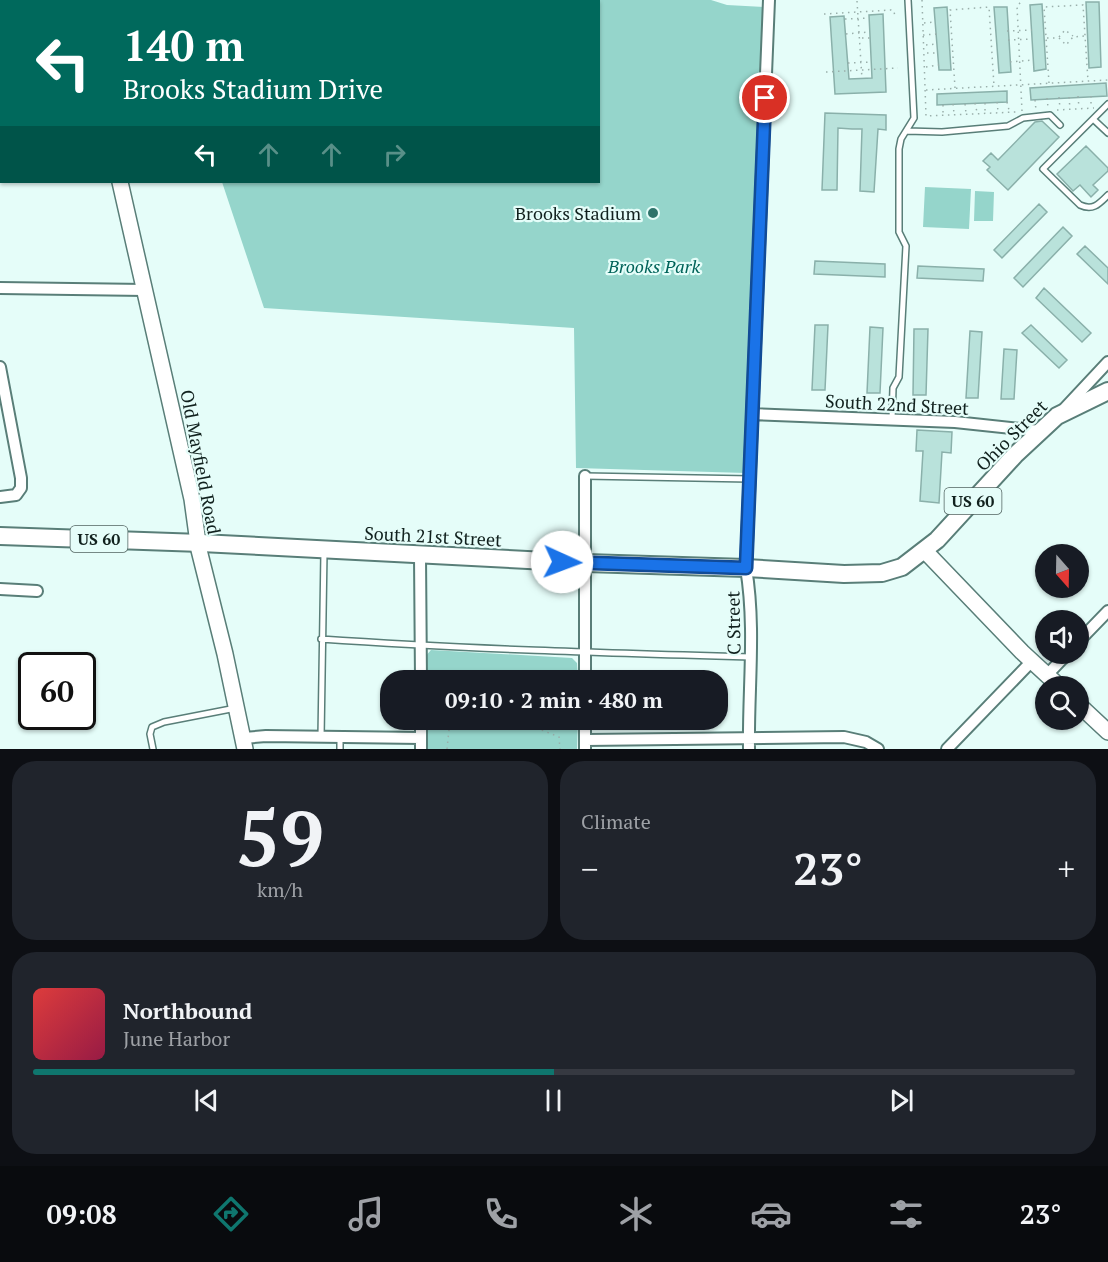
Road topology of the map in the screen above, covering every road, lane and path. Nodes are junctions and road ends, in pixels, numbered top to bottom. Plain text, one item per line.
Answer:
1 (769, 0) edge
2 (908, 0) edge
3 (922, 0) edge
4 (1023, 0) edge
5 (1056, 0) edge
6 (1071, 0) edge
7 (857, 1) edge
8 (1071, 5) junction
9 (1056, 6) junction
10 (858, 12) junction
11 (824, 14) dead end
12 (859, 18) junction
13 (869, 18) dead end
14 (895, 18) dead end
15 (844, 19) dead end
16 (935, 22) dead end
17 (923, 23) junction
18 (1032, 30) dead end
19 (1008, 31) dead end
20 (1018, 31) junction
21 (870, 32) dead end
22 (860, 33) junction
23 (846, 34) dead end
24 (937, 34) dead end
25 (924, 35) junction
26 (1085, 36) junction
27 (1073, 37) junction
28 (870, 38) dead end
29 (1046, 38) junction
30 (1059, 38) junction
31 (860, 39) junction
32 (1008, 39) dead end
33 (1018, 39) junction
34 (1032, 39) dead end
35 (937, 44) dead end
36 (924, 45) junction
37 (938, 53) dead end
38 (925, 54) junction
39 (1033, 60) dead end
40 (1020, 61) junction
41 (862, 62) junction
42 (871, 62) dead end
43 (1010, 62) dead end
44 (848, 63) dead end
45 (939, 66) dead end
46 (926, 67) junction
47 (898, 69) dead end
48 (862, 70) junction
49 (826, 72) dead end
50 (862, 79) dead end
51 (1108, 80) edge
52 (1088, 81) junction
53 (1049, 83) junction
54 (1021, 85) junction
55 (993, 86) junction
56 (955, 88) junction
57 (926, 90) junction
58 (1078, 96) dead end
59 (1091, 96) dead end
60 (1069, 97) dead end
61 (1047, 98) dead end
62 (1059, 98) dead end
63 (1035, 100) dead end
64 (997, 102) dead end
65 (1007, 102) dead end
66 (975, 103) dead end
67 (984, 103) dead end
68 (953, 104) dead end
69 (965, 104) dead end
70 (943, 105) dead end
71 (1108, 105) edge
72 (1091, 108) junction
73 (1097, 108) dead end
74 (1079, 109) junction
75 (1054, 110) dead end
76 (1060, 110) junction
77 (1070, 110) junction
78 (1009, 111) junction
79 (1048, 111) dead end
80 (998, 112) junction
81 (1022, 112) junction
82 (977, 113) junction
83 (986, 113) junction
84 (954, 114) junction
85 (966, 114) junction
86 (943, 115) junction
87 (1093, 119) junction
88 (1060, 125) dead end
89 (907, 131) junction
90 (1108, 133) edge
91 (120, 183) edge
92 (1108, 195) edge
93 (0, 288) edge
94 (145, 290) junction
95 (1108, 362) edge
96 (0, 367) edge
97 (1108, 391) edge
98 (752, 414) junction
99 (1057, 416) junction
100 (892, 420) junction
101 (1040, 431) junction
102 (585, 476) joint
103 (750, 479) junction
104 (0, 497) edge
105 (0, 536) edge
106 (198, 543) junction
107 (324, 550) junction
108 (925, 551) junction
109 (420, 556) junction
110 (585, 563) junction
111 (746, 568) junction
112 (882, 573) joint
113 (0, 589) edge
114 (37, 591) dead end
115 (1108, 610) edge
116 (1089, 630) edge
117 (321, 639) junction
118 (420, 646) junction
119 (585, 653) junction
120 (751, 657) junction
121 (1032, 661) junction
122 (1057, 664) edge
123 (421, 670) edge
124 (585, 670) edge
125 (1047, 675) joint
126 (238, 708) junction
127 (1089, 714) edge
128 (449, 730) edge
129 (542, 730) edge
130 (1108, 732) edge
131 (321, 737) junction
132 (340, 737) junction
133 (421, 743) edge
134 (244, 744) edge
135 (585, 744) edge
136 (749, 744) edge
137 (153, 749) edge
138 (340, 749) edge
139 (447, 749) edge
140 (560, 749) edge
141 (878, 749) edge
142 (947, 749) edge

1 - 98 street, C Street
2 - 89 lane
3 - 17 path
4 - 20 path
5 - 9 path
6 - 8 path
7 - 10 path
8 - 9 path
8 - 26 path
9 - 29 path
10 - 11 path
10 - 12 path
10 - 14 path
12 - 13 path
12 - 15 path
12 - 22 path
16 - 17 path
17 - 25 path
18 - 20 path
19 - 20 path
20 - 33 path
21 - 22 path
22 - 23 path
22 - 31 path
24 - 25 path
25 - 36 path
26 - 27 path
26 - 52 path
27 - 30 path
27 - 30 path
28 - 31 path
29 - 30 path
29 - 53 path
31 - 41 path
32 - 33 path
33 - 34 path
33 - 40 path
35 - 36 path
36 - 38 path
37 - 38 path
38 - 46 path
39 - 40 path
40 - 43 path
40 - 54 path
41 - 42 path
41 - 44 path
41 - 48 path
45 - 46 path
46 - 57 path
47 - 48 path
48 - 49 path
48 - 50 path
51 - 52 path
52 - 53 path
53 - 54 path
54 - 55 path
54 - 81 path
55 - 56 path
55 - 56 path
56 - 57 path
57 - 86 path
58 - 74 path
59 - 72 path
60 - 77 path
61 - 79 path
62 - 76 path
63 - 81 path
64 - 80 path
65 - 78 path
66 - 82 path
67 - 83 path
68 - 84 path
69 - 85 path
70 - 86 path
71 - 87 lane
72 - 73 path
72 - 74 path
74 - 77 path
75 - 76 path
76 - 77 path
78 - 80 path
78 - 81 path
80 - 83 path
82 - 83 path
82 - 85 path
84 - 85 path
84 - 86 path
87 - 90 lane
87 - 92 lane
88 - 89 lane
89 - 100 lane
91 - 94 street, Old Mayfield Road
93 - 94 street
94 - 106 street, Old Mayfield Road
95 - 99 street, Ohio Street
96 - 104 street
97 - 99 main road, US 60
98 - 100 street, South 22nd Street
98 - 103 street, C Street
99 - 101 main road, Ohio Street / US 60
100 - 101 street, South 22nd Street
101 - 108 main road, Ohio Street / US 60
102 - 103 lane
102 - 110 street
103 - 111 street, C Street
105 - 106 main road, US 60
106 - 107 main road, South 21st Street / US 60
106 - 126 street, Old Mayfield Road
107 - 109 main road, South 21st Street / US 60
107 - 117 lane
108 - 112 main road, Ohio Street / US 60
108 - 121 street
109 - 110 main road, South 21st Street / US 60
109 - 118 street
110 - 111 main road, South 21st Street / US 60
110 - 119 street
111 - 112 main road, South 21st Street / US 60
111 - 120 street, C Street
113 - 114 street
115 - 116 street
117 - 118 lane
117 - 131 lane
118 - 119 lane
118 - 123 street
119 - 120 lane
119 - 124 street
120 - 136 street, C Street
121 - 125 street
121 - 142 street
122 - 125 street
126 - 134 street, Old Mayfield Road
126 - 137 lane
127 - 130 street
128 - 139 path
129 - 140 path
131 - 132 street
131 - 134 street
132 - 133 street
132 - 138 lane
135 - 136 street
136 - 141 street

